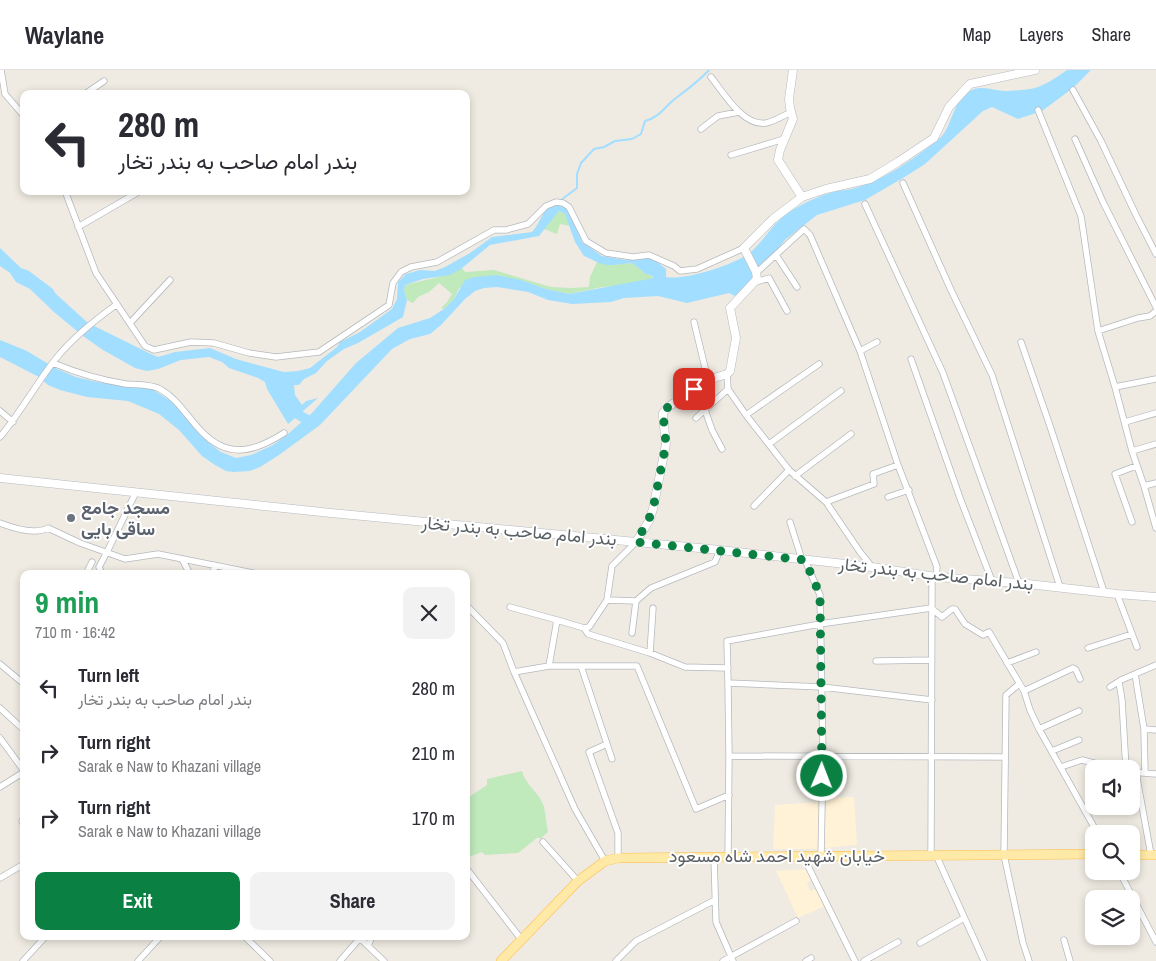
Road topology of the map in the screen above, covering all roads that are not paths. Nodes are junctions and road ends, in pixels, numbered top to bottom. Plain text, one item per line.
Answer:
1 (1, 70) edge
2 (793, 70) edge
3 (1035, 70) edge
4 (711, 77) dead end
5 (104, 81) dead end
6 (91, 90) edge
7 (1073, 90) dead end
8 (1038, 110) dead end
9 (20, 111) edge
10 (739, 112) junction
11 (791, 112) junction
12 (701, 129) dead end
13 (784, 139) junction
14 (1075, 139) dead end
15 (731, 155) dead end
16 (903, 183) dead end
17 (66, 195) edge
18 (133, 195) edge
19 (802, 197) junction
20 (865, 204) dead end
21 (78, 226) junction
22 (744, 250) junction
23 (1156, 254) edge
24 (776, 255) junction
25 (756, 276) junction
26 (170, 280) dead end
27 (797, 287) dead end
28 (117, 304) junction
29 (1156, 307) edge
30 (1156, 311) edge
31 (787, 312) dead end
32 (694, 322) dead end
33 (130, 323) junction
34 (1098, 331) junction
35 (877, 342) dead end
36 (1021, 342) dead end
37 (860, 350) junction
38 (911, 359) dead end
39 (53, 363) junction
40 (819, 364) dead end
41 (727, 374) junction
42 (1156, 378) edge
43 (708, 380) junction
44 (1115, 387) junction
45 (728, 389) junction
46 (842, 391) dead end
47 (0, 410) edge
48 (705, 410) junction
49 (1156, 413) edge
50 (746, 415) junction
51 (696, 418) dead end
52 (13, 422) junction
53 (1125, 422) junction
54 (284, 432) dead end
55 (851, 434) dead end
56 (0, 437) edge
57 (769, 444) junction
58 (1156, 444) edge
59 (722, 449) dead end
60 (1132, 451) junction
61 (898, 465) junction
62 (1136, 466) junction
63 (789, 470) junction
64 (795, 476) junction
65 (0, 478) edge
66 (1156, 483) edge
67 (1144, 486) junction
68 (909, 490) junction
69 (136, 492) junction
70 (888, 497) dead end
71 (826, 502) junction
72 (754, 506) dead end
73 (1154, 514) edge
74 (790, 522) dead end
75 (1132, 522) dead end
76 (0, 523) edge
77 (1156, 528) edge
78 (636, 542) junction
79 (720, 550) junction
80 (108, 552) junction
81 (182, 559) junction
82 (804, 560) junction
83 (92, 562) dead end
84 (214, 565) junction
85 (872, 567) junction
86 (88, 570) edge
87 (100, 570) edge
88 (188, 570) edge
89 (214, 570) edge
90 (238, 570) edge
91 (934, 577) junction
92 (992, 581) junction
93 (1019, 583) junction
94 (1060, 587) junction
95 (1104, 592) junction
96 (1117, 594) junction
97 (1156, 597) edge
98 (607, 600) junction
99 (636, 600) junction
100 (510, 607) dead end
101 (653, 608) dead end
102 (931, 608) junction
103 (470, 610) edge
104 (557, 620) junction
105 (820, 624) junction
106 (584, 628) junction
107 (632, 633) dead end
108 (1132, 634) junction
109 (1137, 647) dead end
110 (1088, 648) dead end
111 (1036, 652) dead end
112 (650, 653) junction
113 (931, 660) junction
114 (876, 661) dead end
115 (1007, 663) junction
116 (0, 664) edge
117 (1156, 665) edge
118 (549, 666) junction
119 (581, 666) junction
120 (728, 668) junction
121 (514, 672) junction
122 (1135, 674) junction
123 (1080, 679) dead end
124 (20, 681) edge
125 (1118, 682) junction
126 (728, 683) junction
127 (1019, 684) junction
128 (822, 687) junction
129 (1110, 687) dead end
130 (1024, 691) junction
131 (932, 700) junction
132 (1, 710) edge
133 (1079, 711) dead end
134 (20, 727) edge
135 (1039, 729) junction
136 (1144, 729) junction
137 (1156, 730) edge
138 (0, 738) edge
139 (1079, 740) dead end
140 (607, 744) junction
141 (1052, 751) junction
142 (729, 756) junction
143 (931, 756) junction
144 (823, 757) junction
145 (1005, 757) junction
146 (612, 759) dead end
147 (1125, 760) edge
148 (1085, 761) edge
149 (20, 766) edge
150 (1061, 767) junction
151 (1140, 773) edge
152 (1144, 773) junction
153 (20, 774) edge
154 (1156, 774) edge
155 (0, 787) edge
156 (728, 795) junction
157 (1140, 798) edge
158 (1093, 825) edge
159 (543, 842) dead end
160 (1085, 854) edge
161 (934, 855) junction
162 (1004, 855) junction
163 (1140, 855) edge
164 (1153, 855) edge
165 (802, 856) junction
166 (821, 856) junction
167 (714, 857) junction
168 (728, 857) junction
169 (618, 858) junction
170 (605, 861) junction
171 (20, 866) edge
172 (470, 876) edge
173 (0, 878) edge
174 (1124, 880) edge
175 (578, 881) junction
176 (715, 900) junction
177 (964, 918) junction
178 (796, 920) dead end
179 (521, 939) junction
180 (42, 940) edge
181 (156, 940) edge
182 (248, 940) edge
183 (358, 940) edge
184 (362, 940) edge
185 (370, 940) edge
186 (1064, 940) dead end
187 (1156, 941) edge
188 (898, 942) dead end
189 (920, 943) dead end
190 (368, 946) junction
191 (732, 959) edge
192 (23, 961) edge
193 (138, 961) edge
194 (270, 961) edge
195 (340, 961) edge
196 (384, 961) edge
197 (501, 961) edge
198 (616, 961) edge
199 (723, 961) edge
200 (855, 961) edge
201 (864, 961) edge
202 (984, 961) edge
203 (1029, 961) edge
204 (1070, 961) edge

1 - 9 street
2 - 11 main road
3 - 19 main road
4 - 10 street
5 - 6 street
7 - 23 street
8 - 34 street
10 - 11 street
10 - 12 street
11 - 13 main road
13 - 15 street
13 - 19 main road
14 - 29 street
16 - 94 street
17 - 21 street
18 - 21 street
19 - 22 main road
20 - 93 street
21 - 28 street
22 - 25 main road
22 - 33 street
24 - 25 street
24 - 27 street
24 - 37 street
25 - 31 street
25 - 41 main road
26 - 33 street
28 - 33 street
28 - 39 street
30 - 34 street
32 - 43 street
34 - 44 street
35 - 37 street
36 - 95 street
37 - 61 street
38 - 92 street
39 - 52 street
39 - 54 street
40 - 50 street
41 - 43 main road
41 - 45 street
42 - 44 street
43 - 78 main road
44 - 53 street
45 - 48 street
45 - 50 street
46 - 57 street
47 - 52 street
48 - 51 street
48 - 59 street
49 - 53 street
50 - 57 street
52 - 56 street
53 - 60 street
55 - 64 street
57 - 63 street
58 - 60 street
60 - 62 street
61 - 68 street
61 - 71 street
62 - 67 street
62 - 75 street
63 - 64 street
63 - 72 street
64 - 71 street
65 - 69 main road, بندر امام صاحب به بندر تخار
66 - 67 street
67 - 73 street
68 - 70 street
68 - 91 street
69 - 78 main road, بندر امام صاحب به بندر تخار
69 - 80 street
71 - 85 street
73 - 77 street
74 - 82 street
76 - 80 street
78 - 79 main road, بندر امام صاحب به بندر تخار
78 - 98 street
79 - 82 main road, بندر امام صاحب به بندر تخار
79 - 99 street
80 - 81 street
80 - 87 street
81 - 84 street
81 - 88 street
82 - 85 main road, بندر امام صاحب به بندر تخار
82 - 105 street
83 - 86 street
84 - 89 street
84 - 90 street
85 - 91 main road, بندر امام صاحب به بندر تخار
91 - 92 main road, بندر امام صاحب به بندر تخار
91 - 102 street
92 - 93 main road, بندر امام صاحب به بندر تخار
93 - 94 main road, بندر امام صاحب به بندر تخار
94 - 95 main road, بندر امام صاحب به بندر تخار
95 - 96 main road, بندر امام صاحب به بندر تخار
96 - 97 main road, بندر امام صاحب به بندر تخار
96 - 108 street
98 - 99 street
98 - 106 street
99 - 107 street
100 - 104 street
101 - 112 street
102 - 105 street
102 - 113 street
102 - 115 street
103 - 121 street
104 - 106 street
104 - 118 street
105 - 120 street
105 - 128 street
106 - 112 street
108 - 109 street
108 - 110 street
111 - 115 street
112 - 120 street
113 - 114 street
113 - 131 street
115 - 127 street
116 - 124 street
117 - 122 street
118 - 119 street
118 - 121 street
119 - 140 street
119 - 156 street
120 - 126 street
121 - 170 street
122 - 125 street
122 - 136 street
123 - 130 street
125 - 129 street
125 - 147 street
126 - 128 street
126 - 142 street
127 - 130 street
127 - 145 street
128 - 131 street
128 - 144 street
130 - 135 street
131 - 143 street
132 - 134 street
133 - 135 street
135 - 141 street
136 - 137 street
136 - 152 street
138 - 149 street
139 - 141 street
140 - 146 street
140 - 169 street
141 - 150 street
142 - 144 street
142 - 156 street
143 - 144 street
143 - 145 street
143 - 161 street
144 - 166 street
145 - 162 street
148 - 150 street
150 - 158 street
151 - 152 street
152 - 154 street
153 - 155 street
156 - 168 street
157 - 164 street
159 - 175 street
160 - 162 main road, خیابان شهید احمد شاه مسعود
161 - 162 main road, خیابان شهید احمد شاه مسعود
161 - 166 main road, خیابان شهید احمد شاه مسعود
161 - 177 street
162 - 203 street
163 - 164 main road
165 - 166 main road, خیابان شهید احمد شاه مسعود
165 - 168 main road, خیابان شهید احمد شاه مسعود
165 - 200 street
167 - 168 main road, خیابان شهید احمد شاه مسعود
167 - 169 main road, خیابان شهید احمد شاه مسعود
167 - 176 street
169 - 170 main road, خیابان شهید احمد شاه مسعود
170 - 175 main road, خیابان شهید احمد شاه مسعود
171 - 173 street
172 - 179 street
174 - 187 street
175 - 179 main road, خیابان شهید احمد شاه مسعود
176 - 191 street
176 - 198 street
177 - 189 street
177 - 202 street
178 - 191 street
179 - 197 main road, خیابان شهید احمد شاه مسعود
180 - 192 street
181 - 193 street
182 - 194 street
183 - 195 street
184 - 190 street
185 - 190 street
186 - 204 street
188 - 201 street
190 - 196 street
191 - 199 street

